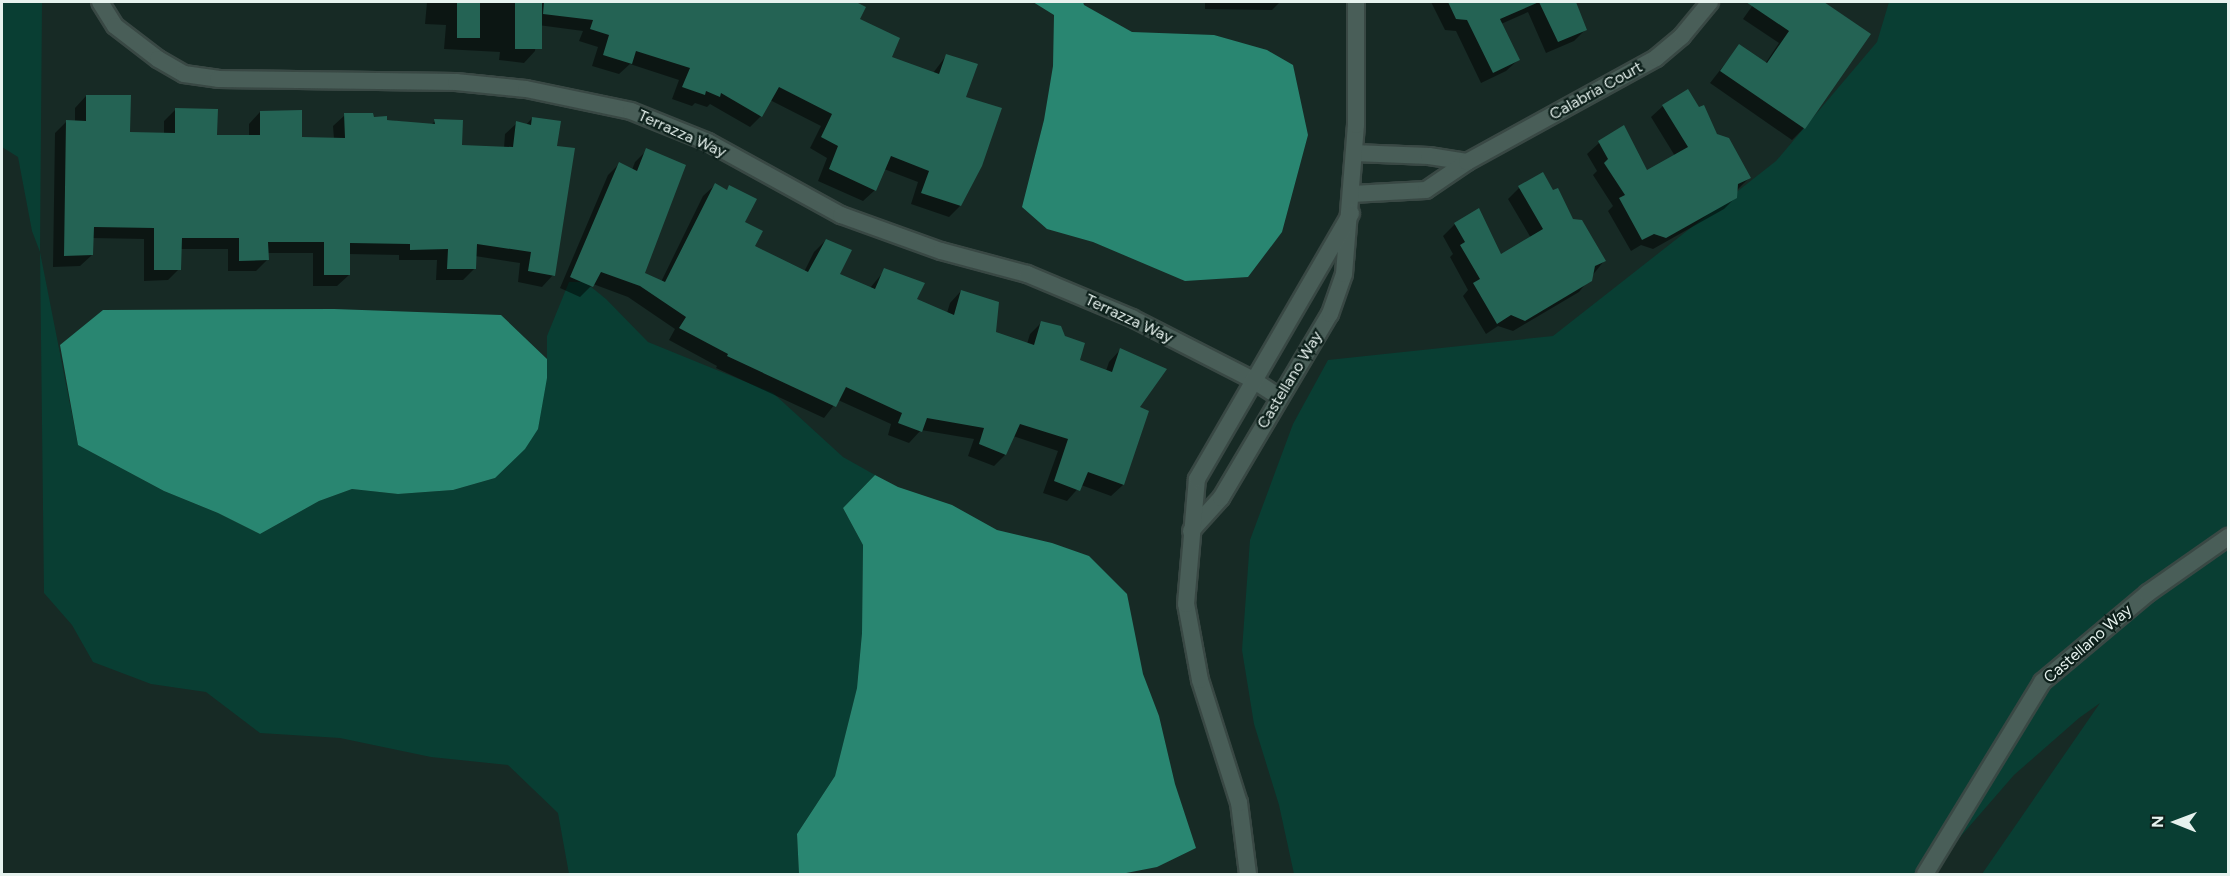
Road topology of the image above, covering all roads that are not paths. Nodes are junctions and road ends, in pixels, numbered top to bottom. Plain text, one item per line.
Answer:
1 (100, 2) edge
2 (1356, 2) edge
3 (1710, 2) edge
4 (1354, 153) junction
5 (1467, 162) junction
6 (1352, 194) junction
7 (1351, 213) junction
8 (1253, 380) junction
9 (1279, 397) junction
10 (1191, 531) junction
11 (2229, 537) edge
12 (1248, 874) edge
13 (1925, 874) edge

1 - 8 street, Terrazza Way
2 - 4 street, Castellano Way
3 - 5 street, Calabria Court
4 - 5 street
4 - 6 street, Castellano Way
5 - 6 street, Calabria Court
6 - 7 street, Castellano Way
7 - 8 street, Castellano Way
7 - 9 street, Castellano Way
8 - 9 street, Terrazza Way
8 - 10 street, Castellano Way
9 - 10 street, Castellano Way
10 - 12 street, Castellano Way
11 - 13 street, Castellano Way

